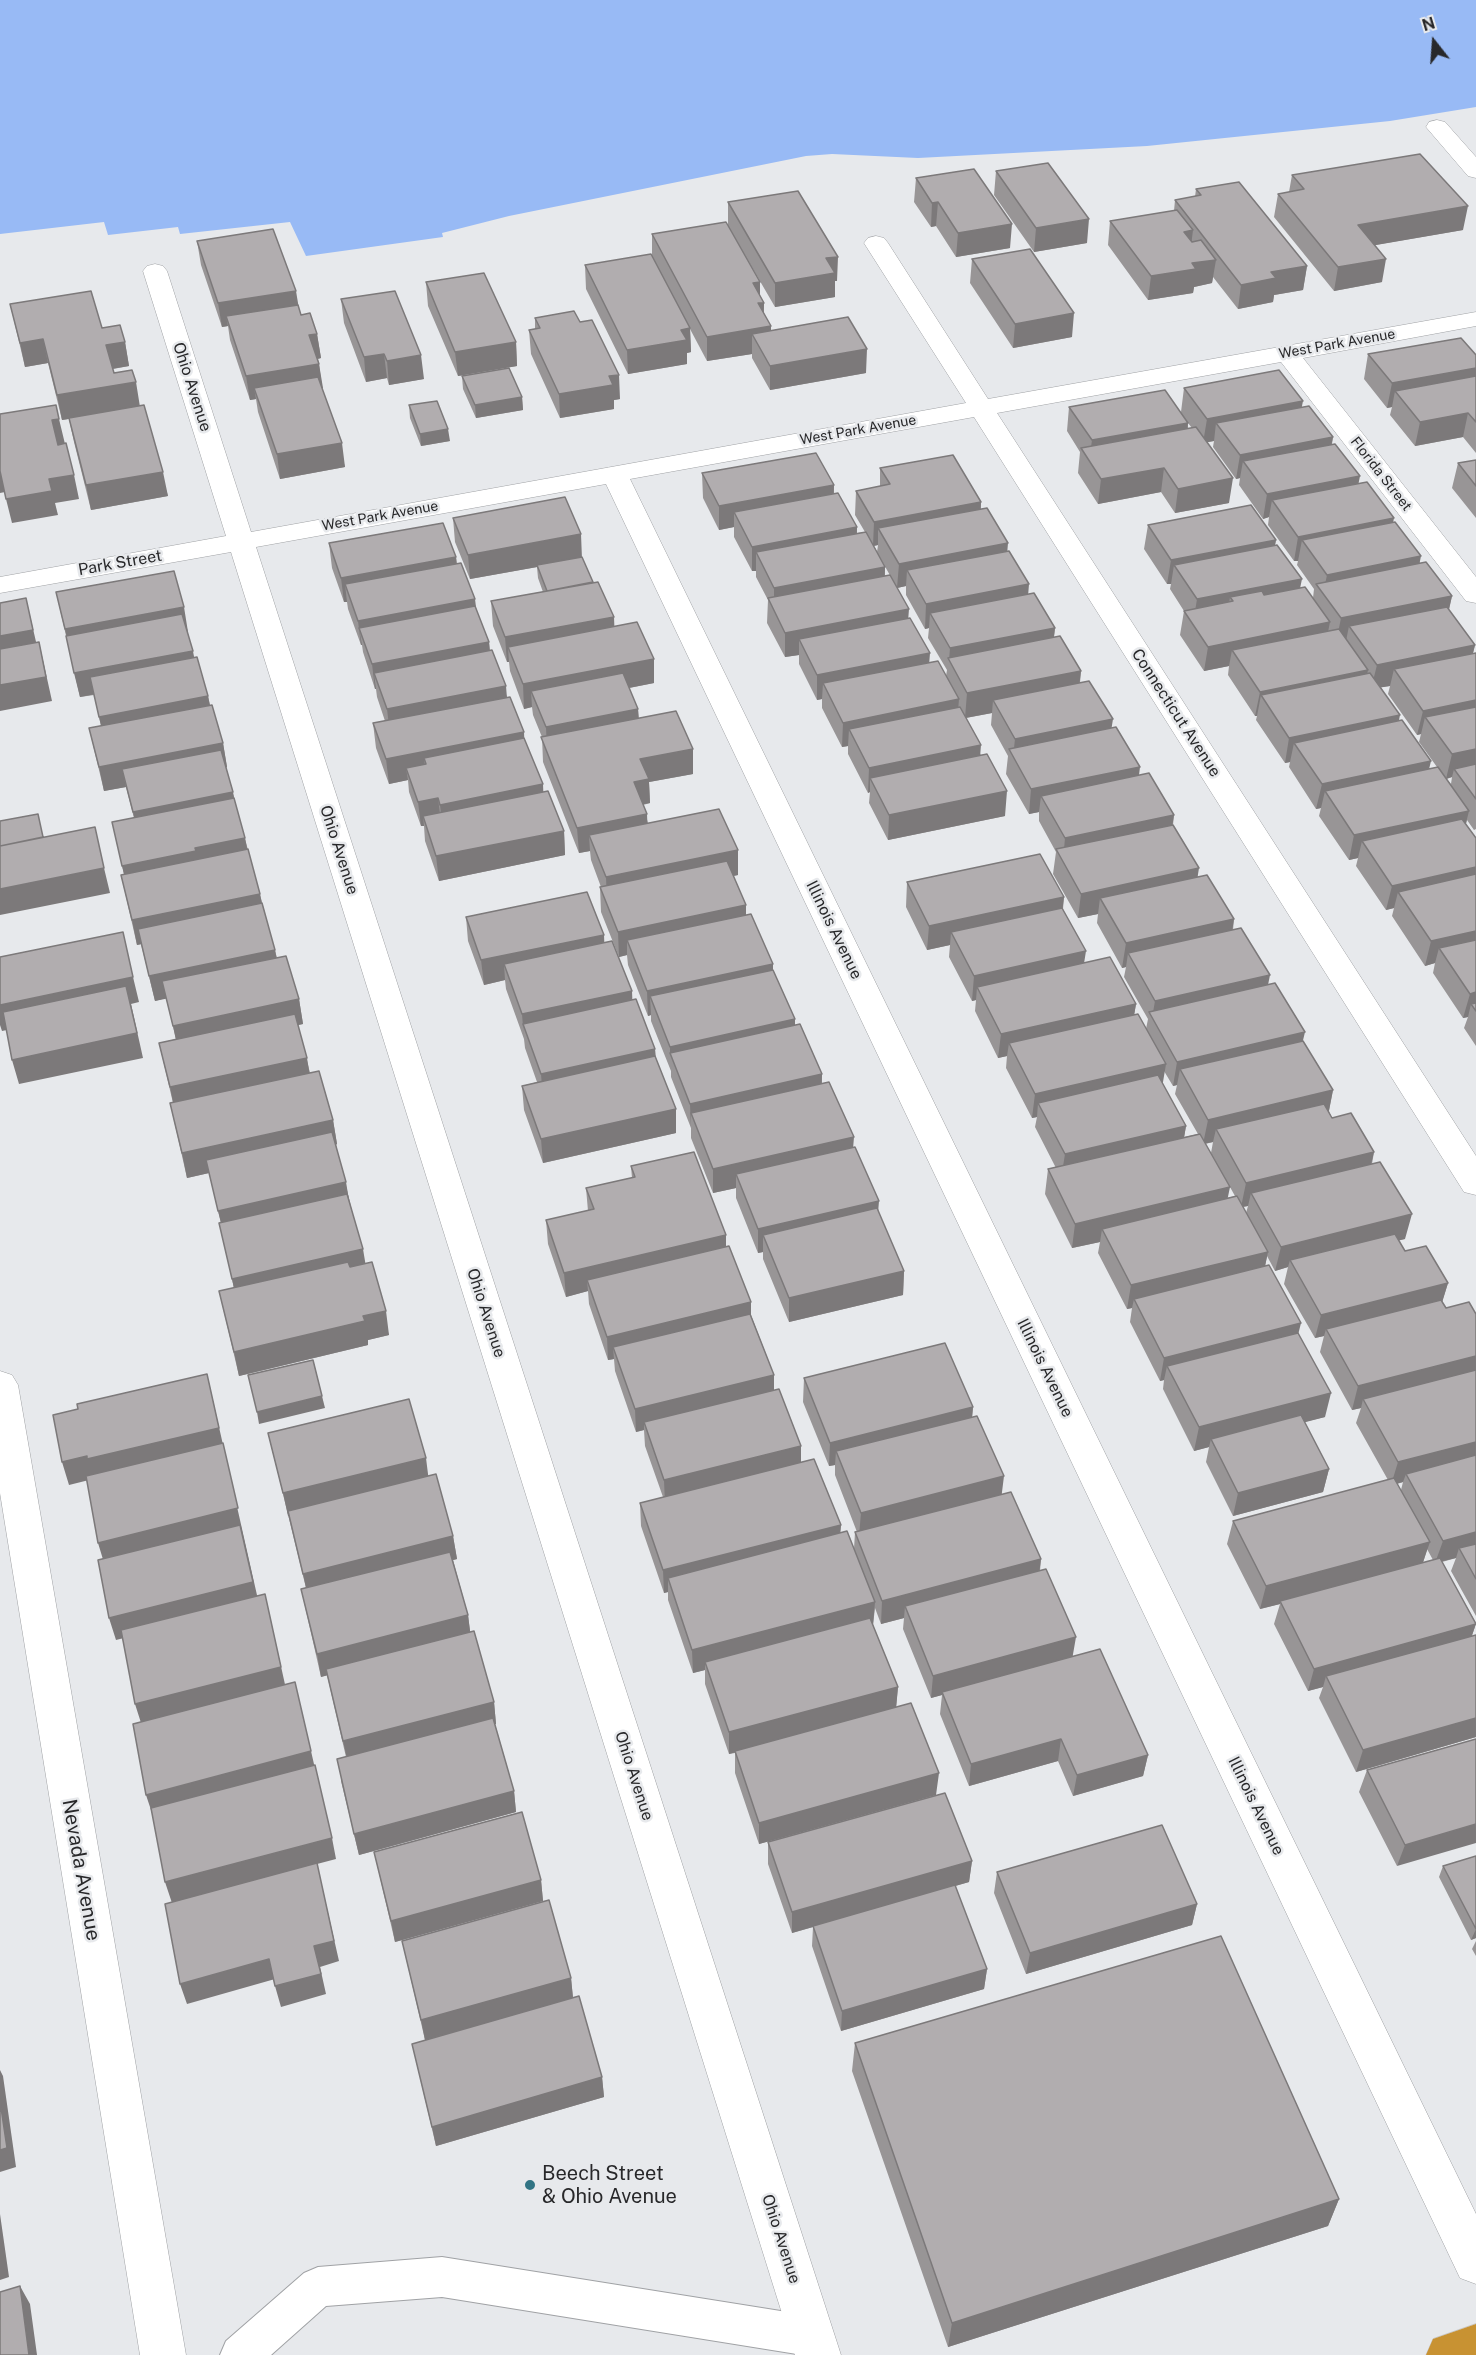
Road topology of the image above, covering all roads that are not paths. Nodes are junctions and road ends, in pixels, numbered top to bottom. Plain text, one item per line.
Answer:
1 (1437, 127) dead end
2 (1476, 171) edge
3 (876, 243) dead end
4 (155, 272) dead end
5 (1476, 319) edge
6 (1287, 353) junction
7 (981, 408) junction
8 (614, 474) junction
9 (241, 541) junction
10 (0, 585) edge
11 (1476, 595) edge
12 (1476, 1183) edge
13 (0, 1385) edge
14 (1476, 2262) edge
15 (815, 2345) edge
16 (1476, 2346) edge
17 (163, 2355) edge
18 (240, 2355) edge
19 (1449, 2355) edge

1 - 2 street
3 - 7 street, Connecticut Avenue
4 - 9 street, Ohio Avenue
5 - 6 street, West Park Avenue
6 - 7 street, West Park Avenue
6 - 11 street, Florida Street
7 - 8 street, West Park Avenue
7 - 12 street, Connecticut Avenue
8 - 9 street, West Park Avenue
8 - 14 street, Illinois Avenue
9 - 10 street, Park Street
9 - 15 street, Ohio Avenue
13 - 17 street, Nevada Avenue
15 - 18 lane
16 - 19 highway

